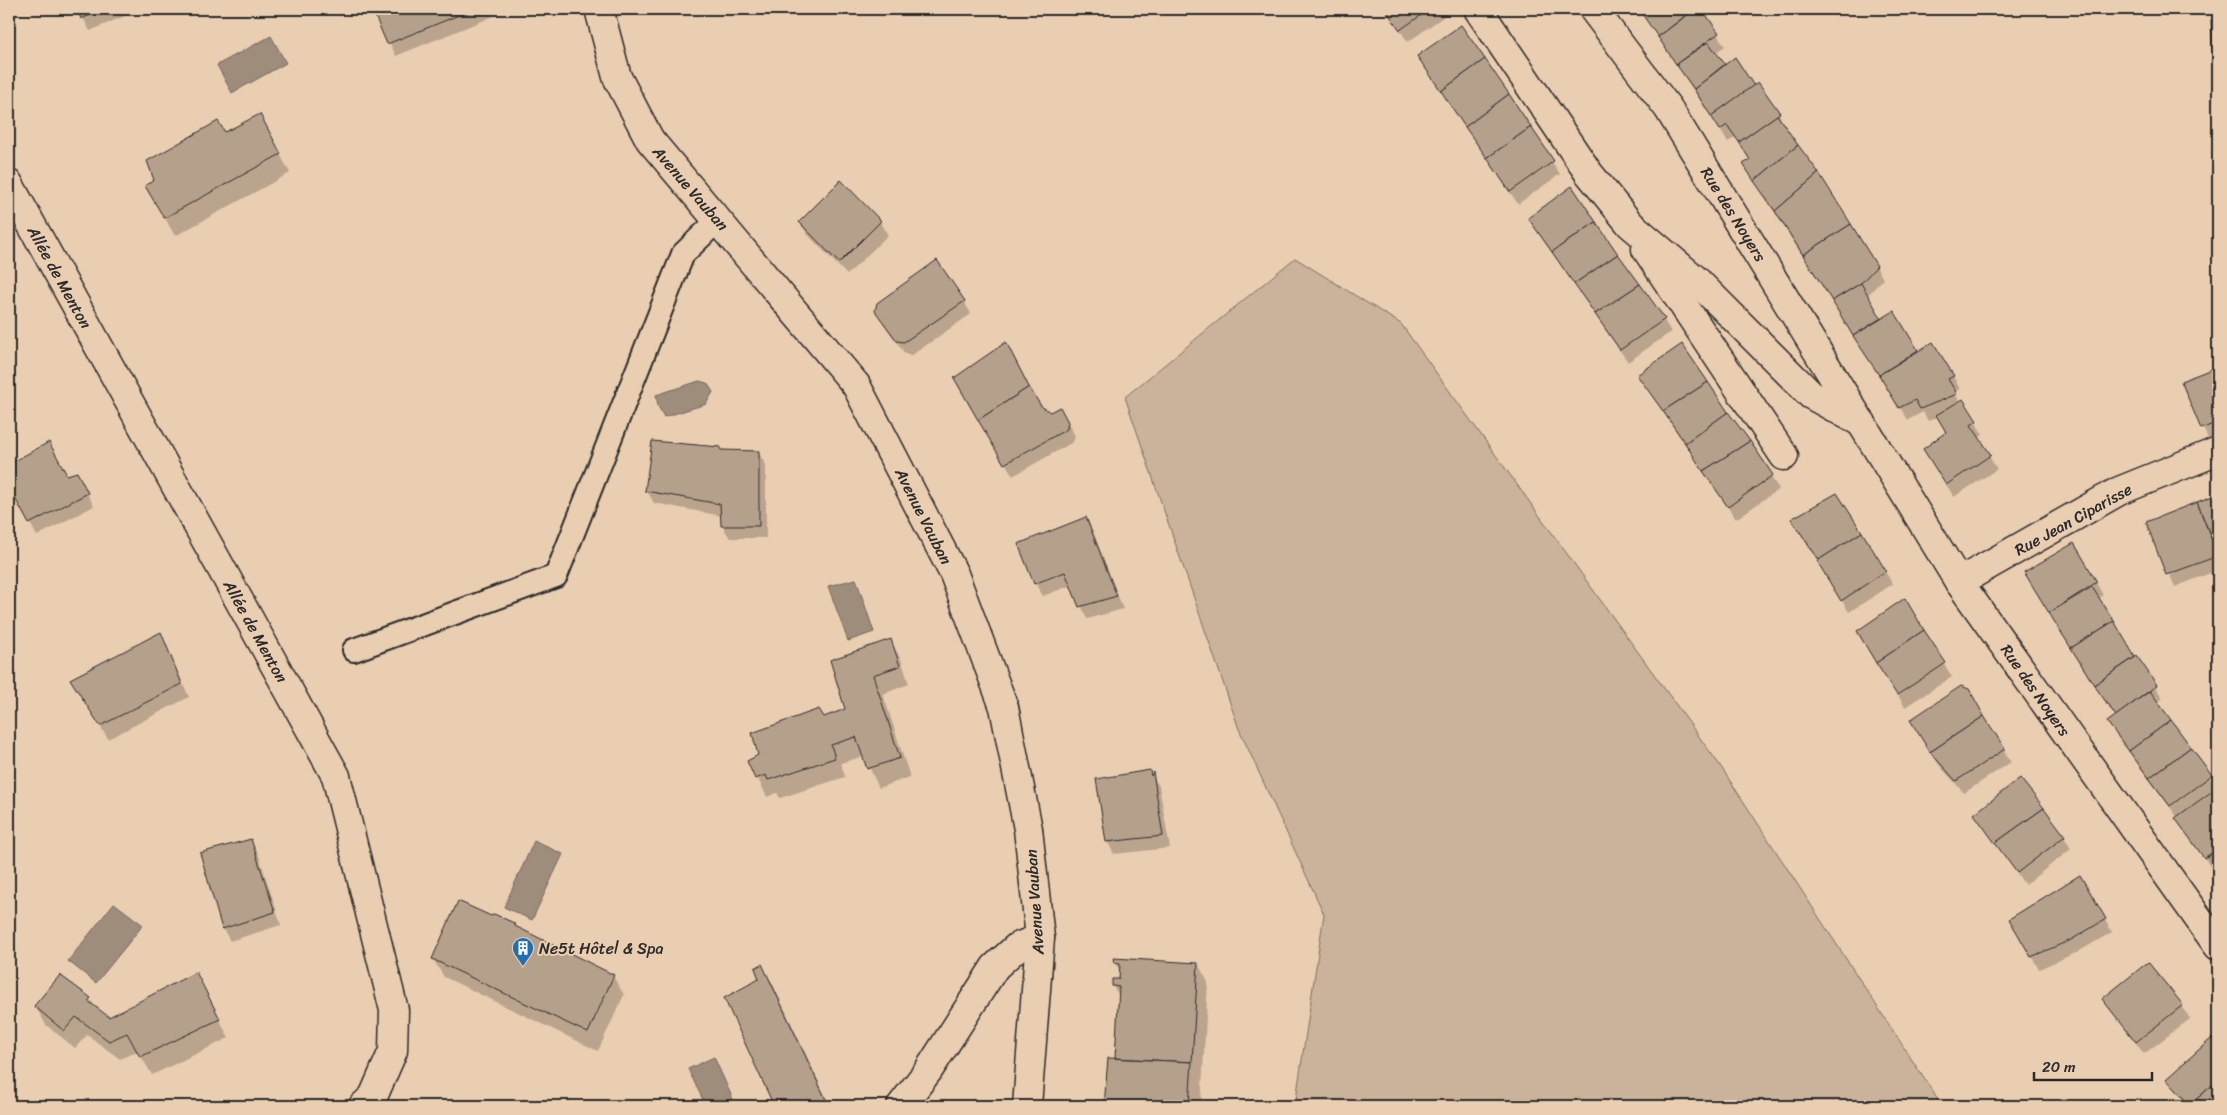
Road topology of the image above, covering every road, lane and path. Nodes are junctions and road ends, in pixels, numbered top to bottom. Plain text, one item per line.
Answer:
1 (600, 9) edge
2 (1593, 9) edge
3 (1485, 15) edge
4 (9, 184) edge
5 (718, 220) junction
6 (1630, 224) junction
7 (1865, 426) junction
8 (2218, 451) edge
9 (1784, 456) dead end
10 (1959, 582) junction
11 (354, 650) dead end
12 (1040, 938) junction
13 (2218, 946) edge
14 (374, 1103) edge
15 (900, 1106) edge
16 (1027, 1106) edge

1 - 5 street, Avenue Vauban
2 - 7 street, Rue des Noyers
3 - 6 street, Rue des Noyers
4 - 14 street, Allée de Menton
5 - 11 lane
5 - 12 street, Avenue Vauban
6 - 7 street, Rue des Noyers
6 - 9 street, Rue des Noyers
7 - 10 street, Rue des Noyers
8 - 10 street, Rue Jean Ciparisse
10 - 13 street, Rue des Noyers
12 - 15 street
12 - 16 street, Avenue Vauban

